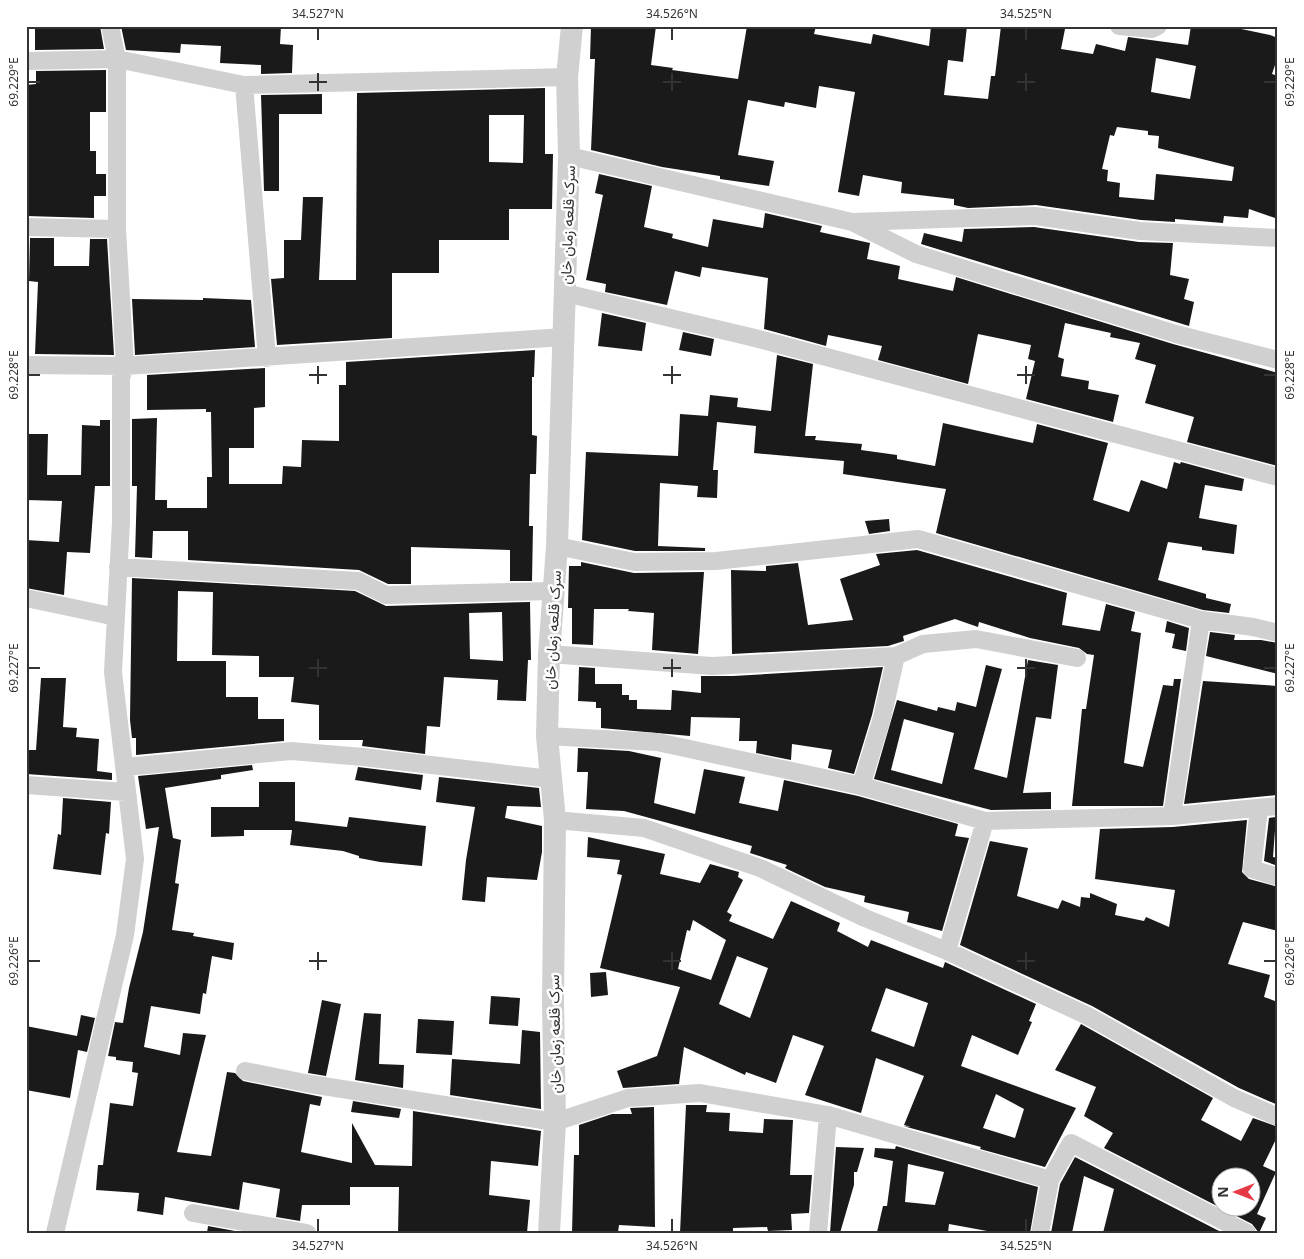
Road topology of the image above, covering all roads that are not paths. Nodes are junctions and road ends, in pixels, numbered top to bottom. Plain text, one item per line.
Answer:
1 (110, 26) edge
2 (572, 26) edge
3 (1119, 26) edge
4 (1158, 26) edge
5 (117, 59) junction
6 (26, 61) edge
7 (567, 77) junction
8 (244, 85) junction
9 (569, 156) junction
10 (852, 222) junction
11 (26, 227) edge
12 (117, 229) junction
13 (1278, 238) edge
14 (565, 293) junction
15 (564, 336) junction
16 (267, 358) junction
17 (1278, 360) edge
18 (26, 365) edge
19 (125, 366) junction
20 (1278, 477) edge
21 (557, 546) junction
22 (118, 567) junction
23 (553, 591) junction
24 (26, 598) edge
25 (116, 617) junction
26 (1201, 620) junction
27 (1278, 633) edge
28 (549, 654) junction
29 (896, 656) junction
30 (1077, 658) dead end
31 (547, 736) junction
32 (125, 767) junction
33 (551, 779) junction
34 (26, 785) edge
35 (861, 786) junction
36 (126, 792) junction
37 (1278, 806) edge
38 (1259, 809) junction
39 (1172, 816) junction
40 (555, 820) junction
41 (985, 821) junction
42 (1278, 877) edge
43 (947, 951) junction
44 (245, 1071) dead end
45 (828, 1115) junction
46 (1278, 1117) edge
47 (555, 1122) junction
48 (1050, 1180) junction
49 (193, 1213) dead end
50 (297, 1232) edge
51 (55, 1233) edge
52 (549, 1233) edge
53 (818, 1233) edge
54 (1040, 1233) edge
55 (1247, 1233) edge

1 - 5 street
2 - 7 street, سرک قلعه زمان خان
3 - 4 street
5 - 6 street
5 - 8 street
5 - 12 street
7 - 8 street
7 - 9 street, سرک قلعه زمان خان
8 - 16 street
9 - 10 street
9 - 14 street, سرک قلعه زمان خان
10 - 13 street
10 - 17 street
11 - 12 street
12 - 19 street
14 - 15 street, سرک قلعه زمان خان
14 - 20 street
15 - 16 street
15 - 21 street, سرک قلعه زمان خان
16 - 19 street
18 - 19 street
19 - 22 street
21 - 23 street, سرک قلعه زمان خان
21 - 26 street
22 - 23 street
22 - 25 street
23 - 28 street, سرک قلعه زمان خان
24 - 25 street
25 - 32 street
26 - 27 street
26 - 39 street
28 - 29 street
28 - 31 street, سرک قلعه زمان خان
29 - 30 street
29 - 35 street
31 - 33 street, سرک قلعه زمان خان
31 - 35 street
32 - 33 street
32 - 36 street
33 - 40 street, سرک قلعه زمان خان
34 - 36 street
35 - 41 street
36 - 51 street
37 - 38 street
38 - 39 street
38 - 42 street
39 - 41 street
40 - 43 street
40 - 47 street, سرک قلعه زمان خان
41 - 43 street
43 - 46 street
44 - 47 street
45 - 47 street
45 - 48 street
45 - 53 street
47 - 52 street, سرک قلعه زمان خان
48 - 54 street
48 - 55 street
49 - 50 street

